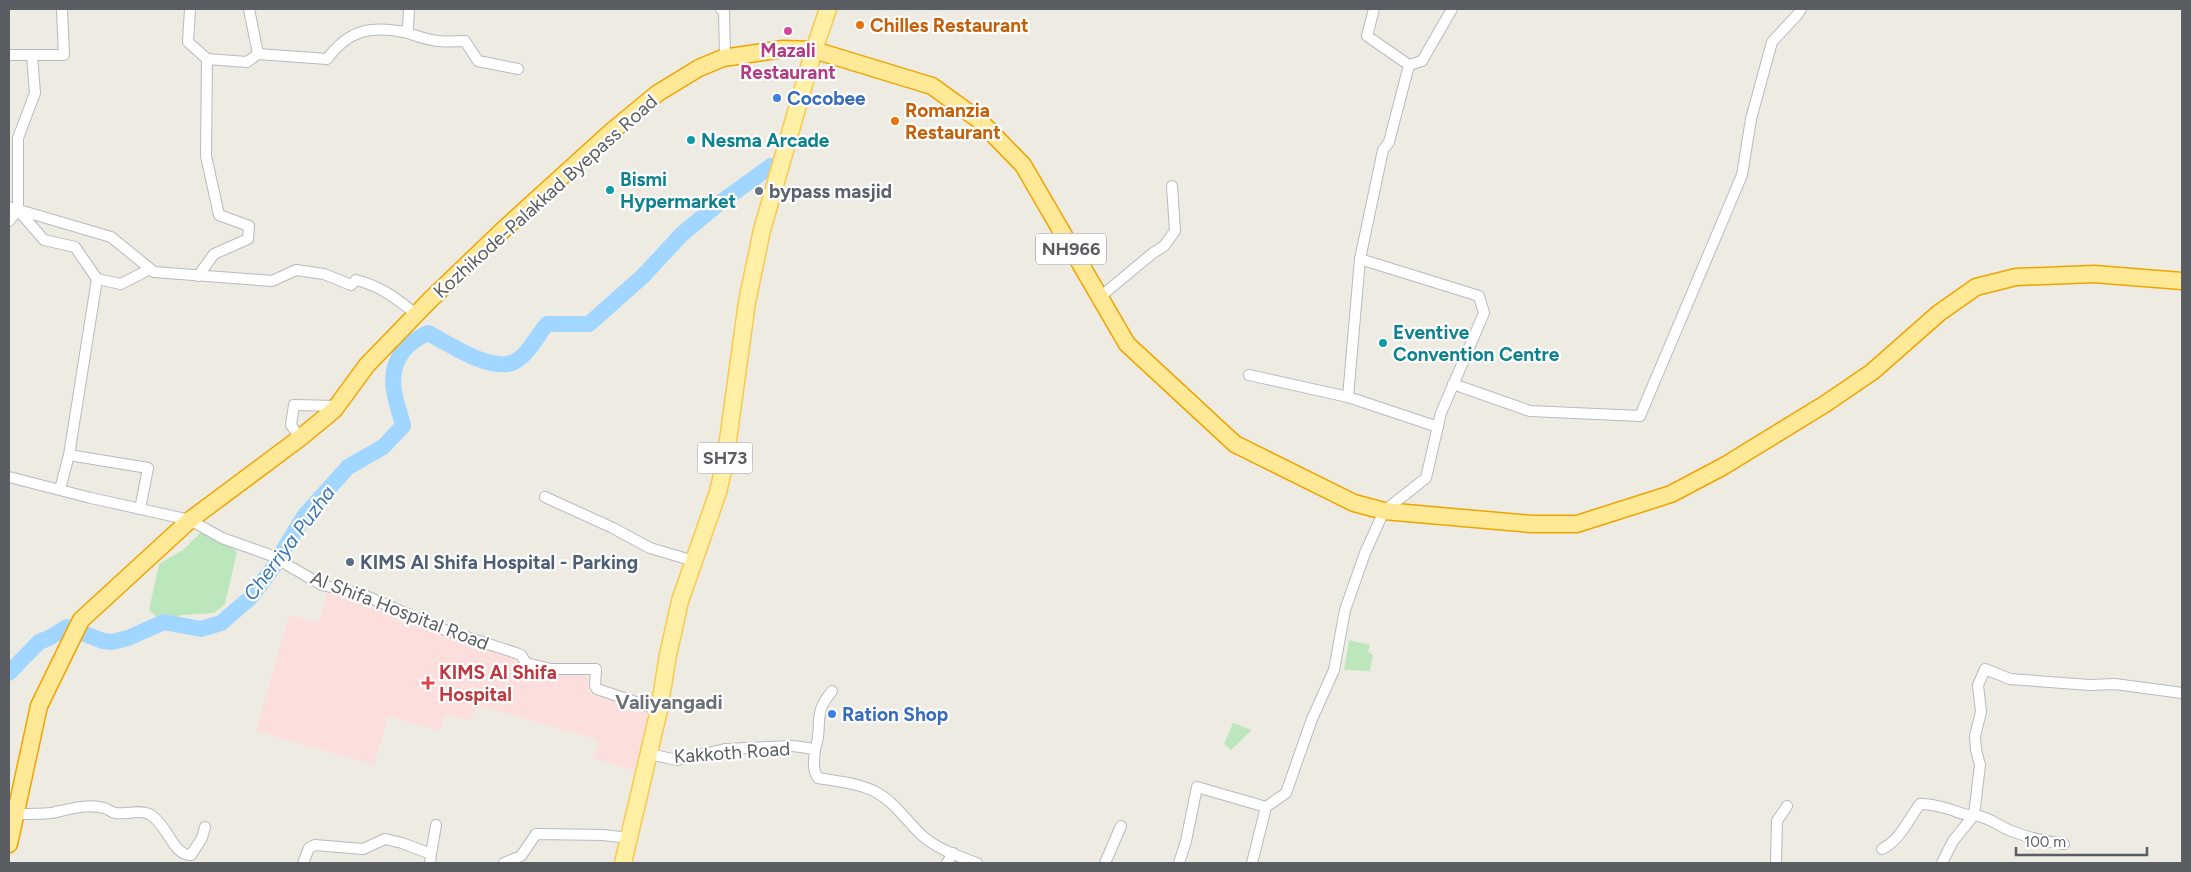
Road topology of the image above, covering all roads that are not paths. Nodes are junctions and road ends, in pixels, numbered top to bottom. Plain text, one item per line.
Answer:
1 (62, 9) edge
2 (190, 9) edge
3 (249, 9) edge
4 (409, 9) edge
5 (721, 9) edge
6 (828, 9) edge
7 (1374, 9) edge
8 (1452, 9) edge
9 (1801, 9) edge
10 (403, 32) junction
11 (814, 50) junction
12 (258, 54) junction
13 (9, 55) edge
14 (32, 56) junction
15 (725, 58) junction
16 (207, 59) junction
17 (1409, 66) junction
18 (518, 69) dead end
19 (1172, 186) dead end
20 (13, 208) edge
21 (9, 221) edge
22 (1360, 259) junction
23 (150, 269) junction
24 (198, 276) junction
25 (97, 280) junction
26 (2182, 281) edge
27 (1100, 297) junction
28 (416, 314) junction
29 (1249, 375) dead end
30 (1453, 384) junction
31 (1348, 397) junction
32 (337, 406) junction
33 (1438, 427) junction
34 (300, 438) junction
35 (69, 454) junction
36 (9, 477) edge
37 (60, 490) junction
38 (545, 497) dead end
39 (140, 509) junction
40 (1384, 511) junction
41 (190, 520) junction
42 (694, 561) junction
43 (832, 690) dead end
44 (2182, 693) edge
45 (659, 710) junction
46 (815, 749) junction
47 (649, 754) junction
48 (1787, 806) dead end
49 (1266, 808) junction
50 (16, 814) junction
51 (1974, 815) junction
52 (436, 825) dead end
53 (1121, 826) dead end
54 (205, 827) dead end
55 (629, 838) junction
56 (9, 844) edge
57 (2064, 844) dead end
58 (1882, 849) dead end
59 (953, 853) junction
60 (430, 858) edge
61 (303, 863) edge
62 (504, 863) edge
63 (622, 863) edge
64 (947, 863) edge
65 (977, 863) edge
66 (1104, 863) edge
67 (1179, 863) edge
68 (1252, 863) edge
69 (1776, 863) edge
70 (1942, 863) edge

1 - 14 street
2 - 16 street
3 - 12 street
4 - 10 street
5 - 15 street
6 - 11 main road
7 - 17 street
8 - 17 street
9 - 30 street
10 - 12 street
10 - 18 street
11 - 15 highway, Kozhikode-Palakkad Byepass Road / NH966
11 - 27 highway, Kozhikode-Palakkad Byepass Road / NH966
11 - 42 main road, SH73
12 - 16 street
13 - 14 street
14 - 20 street
15 - 28 highway, Kozhikode-Palakkad Byepass Road / NH966
16 - 24 street
17 - 22 street
19 - 27 street
20 - 21 street
20 - 23 street
20 - 25 street
22 - 30 street
22 - 31 street
23 - 24 street
23 - 25 street
24 - 28 street
25 - 35 street
26 - 40 highway, Kozhikode-Palakkad Byepass Road / NH966
27 - 40 highway, Kozhikode-Palakkad Byepass Road / NH966
28 - 32 highway, Kozhikode-Palakkad Byepass Road / NH966
29 - 31 street
30 - 33 street
31 - 33 street
32 - 34 highway, Kozhikode-Palakkad Byepass Road / NH966
32 - 34 street
33 - 40 street
34 - 41 highway, Kozhikode-Palakkad Byepass Road / NH966
35 - 37 street
35 - 39 street
36 - 37 street, Al Shifa Hospital Road
37 - 39 street, Al Shifa Hospital Road
38 - 42 street
39 - 41 street, Al Shifa Hospital Road
40 - 49 street
41 - 45 street, Al Shifa Hospital Road
41 - 50 highway, Kozhikode-Palakkad Byepass Road / NH966
42 - 45 main road, SH73
43 - 46 street, Kakkoth Road
44 - 51 street
45 - 47 main road, SH73
46 - 47 street, Kakkoth Road
46 - 59 street, Kakkoth Road
47 - 55 main road, SH73
48 - 69 street
49 - 67 street
49 - 68 street
50 - 54 street
50 - 56 highway, NH966
51 - 57 street
51 - 58 street
51 - 70 street
52 - 60 street
53 - 66 street
55 - 62 street
55 - 63 main road, SH73
59 - 64 street
59 - 65 street, Kakkoth Road
60 - 61 street

